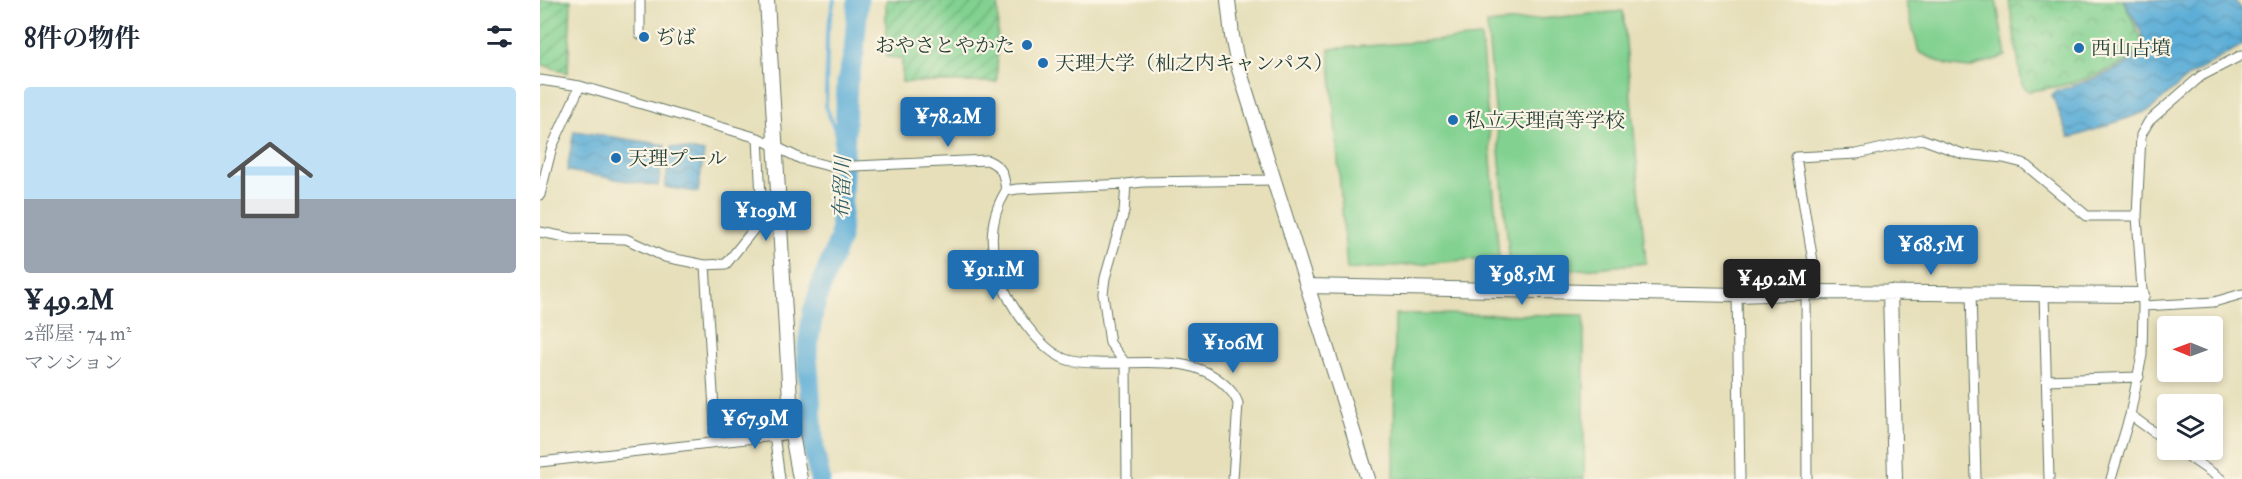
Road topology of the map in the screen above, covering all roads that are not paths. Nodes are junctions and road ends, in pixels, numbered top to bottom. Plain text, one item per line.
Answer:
1 (640, 0) edge
2 (767, 0) edge
3 (1228, 0) edge
4 (640, 34) dead end
5 (2242, 55) edge
6 (540, 80) edge
7 (580, 86) junction
8 (758, 138) junction
9 (777, 148) junction
10 (1273, 180) junction
11 (1126, 184) junction
12 (1006, 191) junction
13 (540, 195) edge
14 (2137, 216) junction
15 (540, 232) edge
16 (705, 265) junction
17 (1307, 286) junction
18 (1812, 292) junction
19 (1890, 292) junction
20 (1971, 292) junction
21 (2044, 293) junction
22 (2242, 294) edge
23 (1737, 295) junction
24 (2143, 301) junction
25 (1126, 364) junction
26 (2139, 377) junction
27 (2046, 380) junction
28 (2130, 415) junction
29 (774, 434) junction
30 (792, 434) junction
31 (2157, 434) edge
32 (716, 441) junction
33 (2193, 460) edge
34 (540, 462) edge
35 (780, 479) edge
36 (800, 479) edge
37 (1127, 479) edge
38 (1233, 479) edge
39 (1368, 479) edge
40 (1740, 479) edge
41 (1807, 479) edge
42 (1895, 479) edge
43 (1976, 479) edge
44 (2049, 479) edge
45 (2111, 479) edge
46 (2221, 479) edge

1 - 4 street
2 - 9 street
3 - 10 street
5 - 14 street
6 - 7 street
7 - 8 street
7 - 13 street
8 - 9 street
8 - 16 street
9 - 12 street
9 - 30 street
10 - 11 street
10 - 17 street
11 - 12 street
11 - 25 street
12 - 25 street
14 - 18 street
14 - 24 street
15 - 16 street
16 - 32 street
17 - 23 street
17 - 39 street
18 - 19 street
18 - 23 street
18 - 41 street
19 - 20 street
19 - 42 street
20 - 21 street
20 - 43 street
21 - 24 street
21 - 27 street
22 - 24 street
23 - 40 street
24 - 26 street
25 - 37 street
25 - 38 street
26 - 27 street
26 - 28 street
27 - 44 street
28 - 31 street
28 - 45 street
29 - 30 street
29 - 32 street
29 - 35 street
30 - 36 street
32 - 34 street
33 - 46 street

